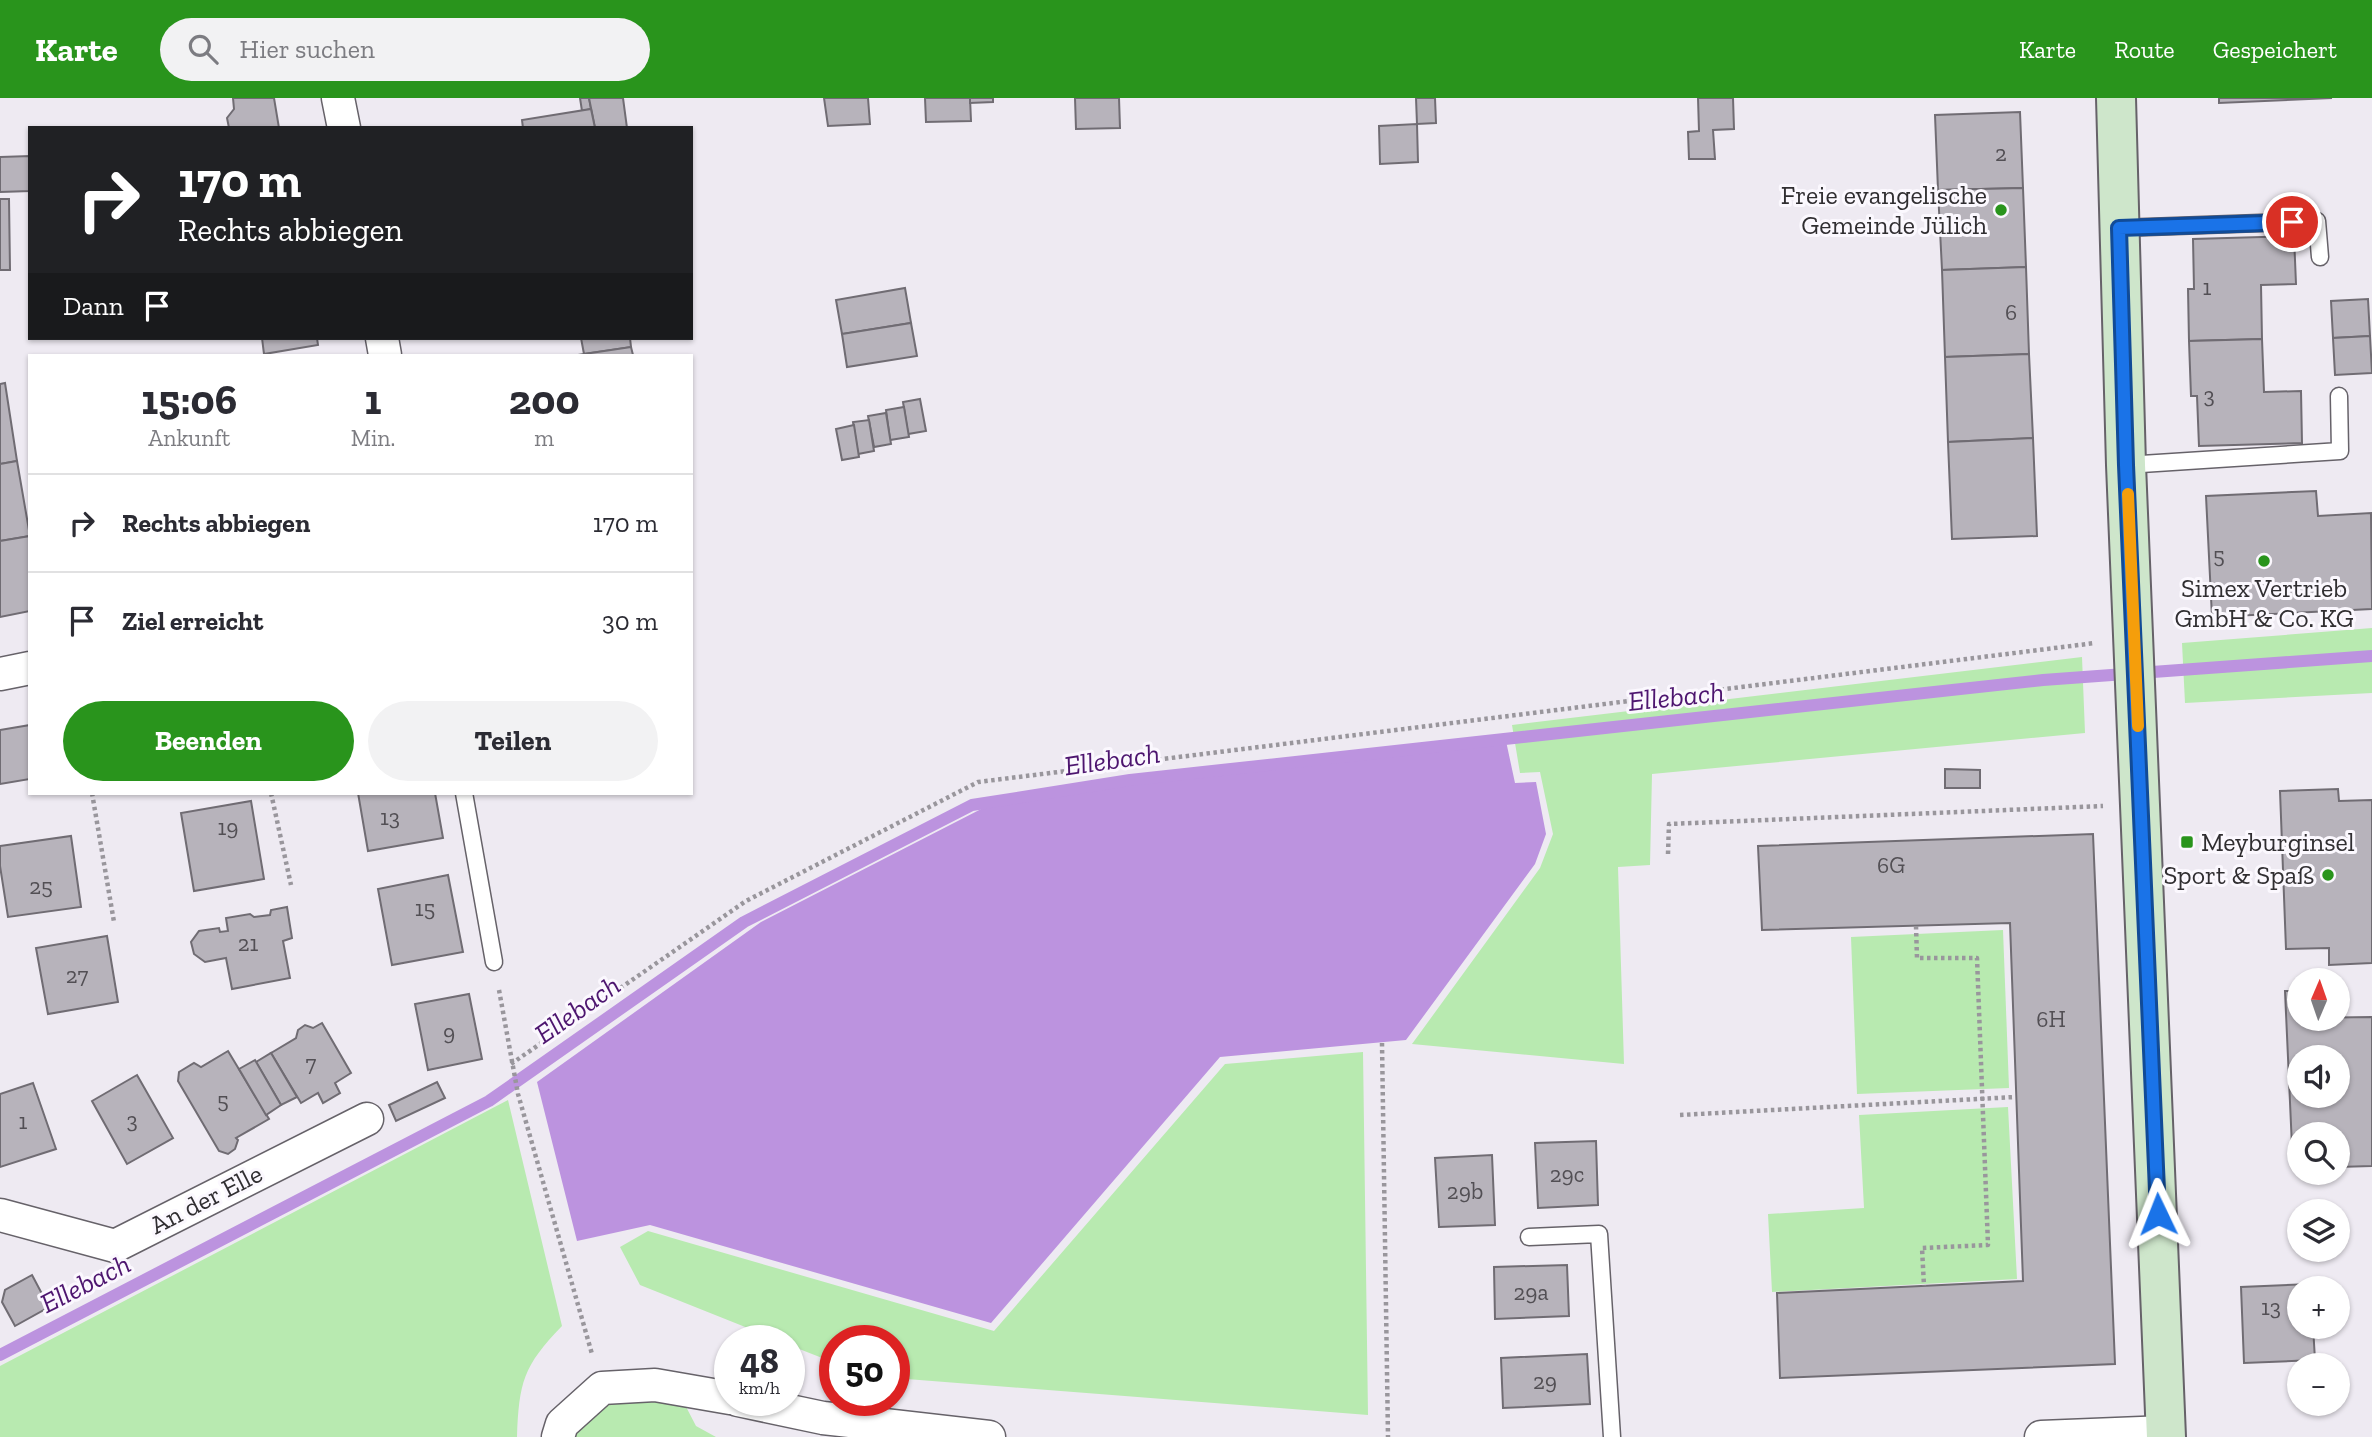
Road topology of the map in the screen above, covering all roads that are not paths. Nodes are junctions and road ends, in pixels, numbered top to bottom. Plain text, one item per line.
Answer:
1 (338, 98) edge
2 (2116, 98) edge
3 (344, 126) edge
4 (2119, 228) junction
5 (2320, 257) dead end
6 (2339, 396) dead end
7 (2126, 465) junction
8 (28, 668) edge
9 (0, 674) edge
10 (464, 795) edge
11 (494, 962) road end
12 (367, 1119) dead end
13 (0, 1216) edge
14 (1529, 1237) dead end
15 (714, 1395) edge
16 (805, 1414) edge
17 (2166, 1435) edge
18 (558, 1437) edge
19 (975, 1437) edge
20 (1612, 1437) edge
21 (2041, 1437) edge

1 - 3 street
2 - 4 main road
4 - 5 lane
4 - 7 main road
6 - 7 lane
7 - 17 main road
8 - 9 street
10 - 11 lane
12 - 13 street, An der Elle
14 - 20 lane
15 - 18 street
16 - 19 street
17 - 21 street

